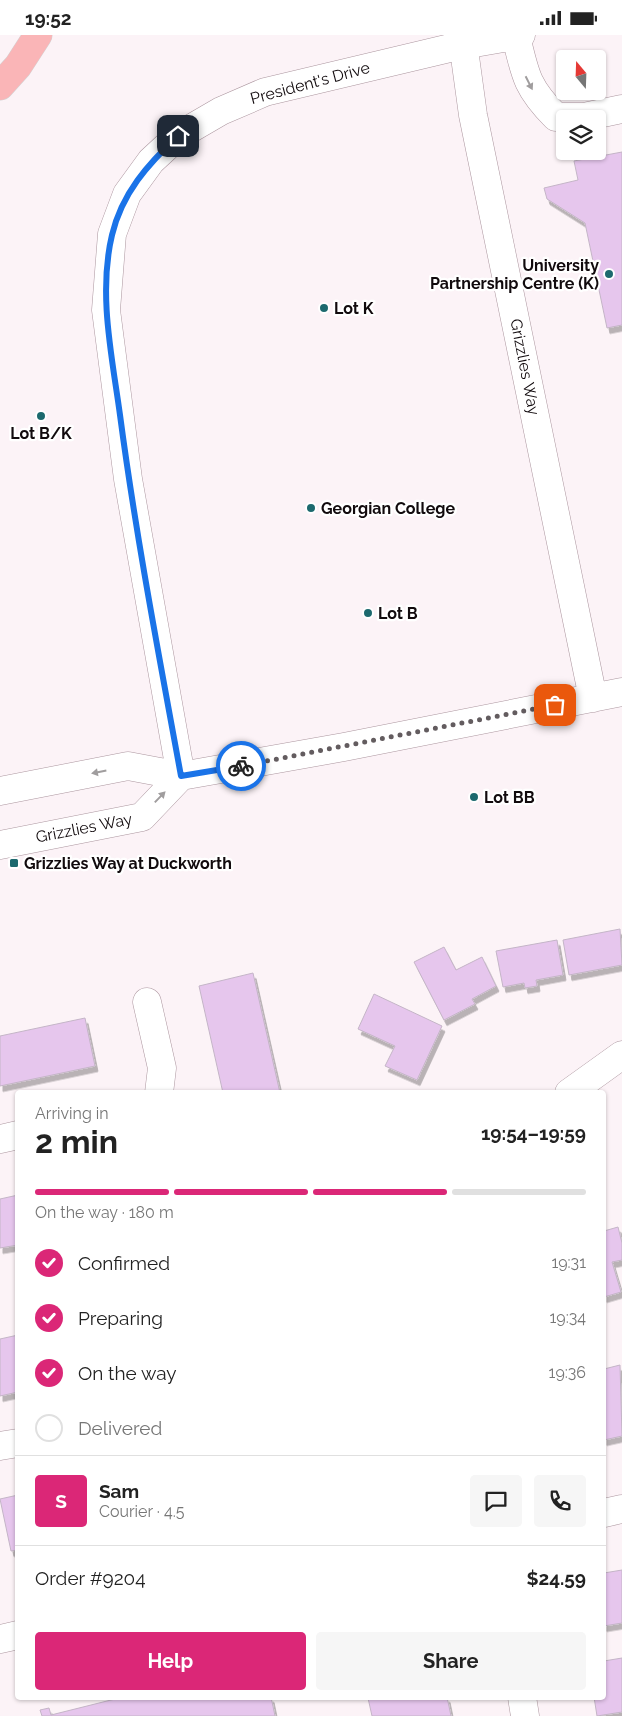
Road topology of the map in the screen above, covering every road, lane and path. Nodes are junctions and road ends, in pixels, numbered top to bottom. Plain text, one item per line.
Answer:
1 (38, 35) edge
2 (519, 36) edge
3 (462, 40) edge
4 (0, 86) edge
5 (622, 109) edge
6 (622, 692) edge
7 (593, 698) junction
8 (181, 776) junction
9 (0, 791) edge
10 (0, 845) edge
11 (147, 1002) dead end
12 (622, 1055) edge
13 (159, 1090) edge
14 (572, 1090) edge
15 (15, 1136) edge
16 (0, 1139) edge
17 (15, 1444) edge
18 (0, 1446) edge
19 (622, 1509) edge
20 (606, 1513) edge
21 (15, 1636) edge
22 (0, 1639) edge
23 (522, 1700) edge
24 (525, 1716) edge

1 - 4 main road
2 - 3 street, President's Drive
2 -> 5 street, President's Drive
3 - 7 street, Grizzlies Way
3 - 8 street, President's Drive
6 - 7 street
7 - 8 street
8 -> 9 street
10 -> 8 street, Grizzlies Way
11 - 13 street
12 - 14 street
15 - 16 street
17 - 18 street
19 - 20 street
21 - 22 street
23 - 24 street

